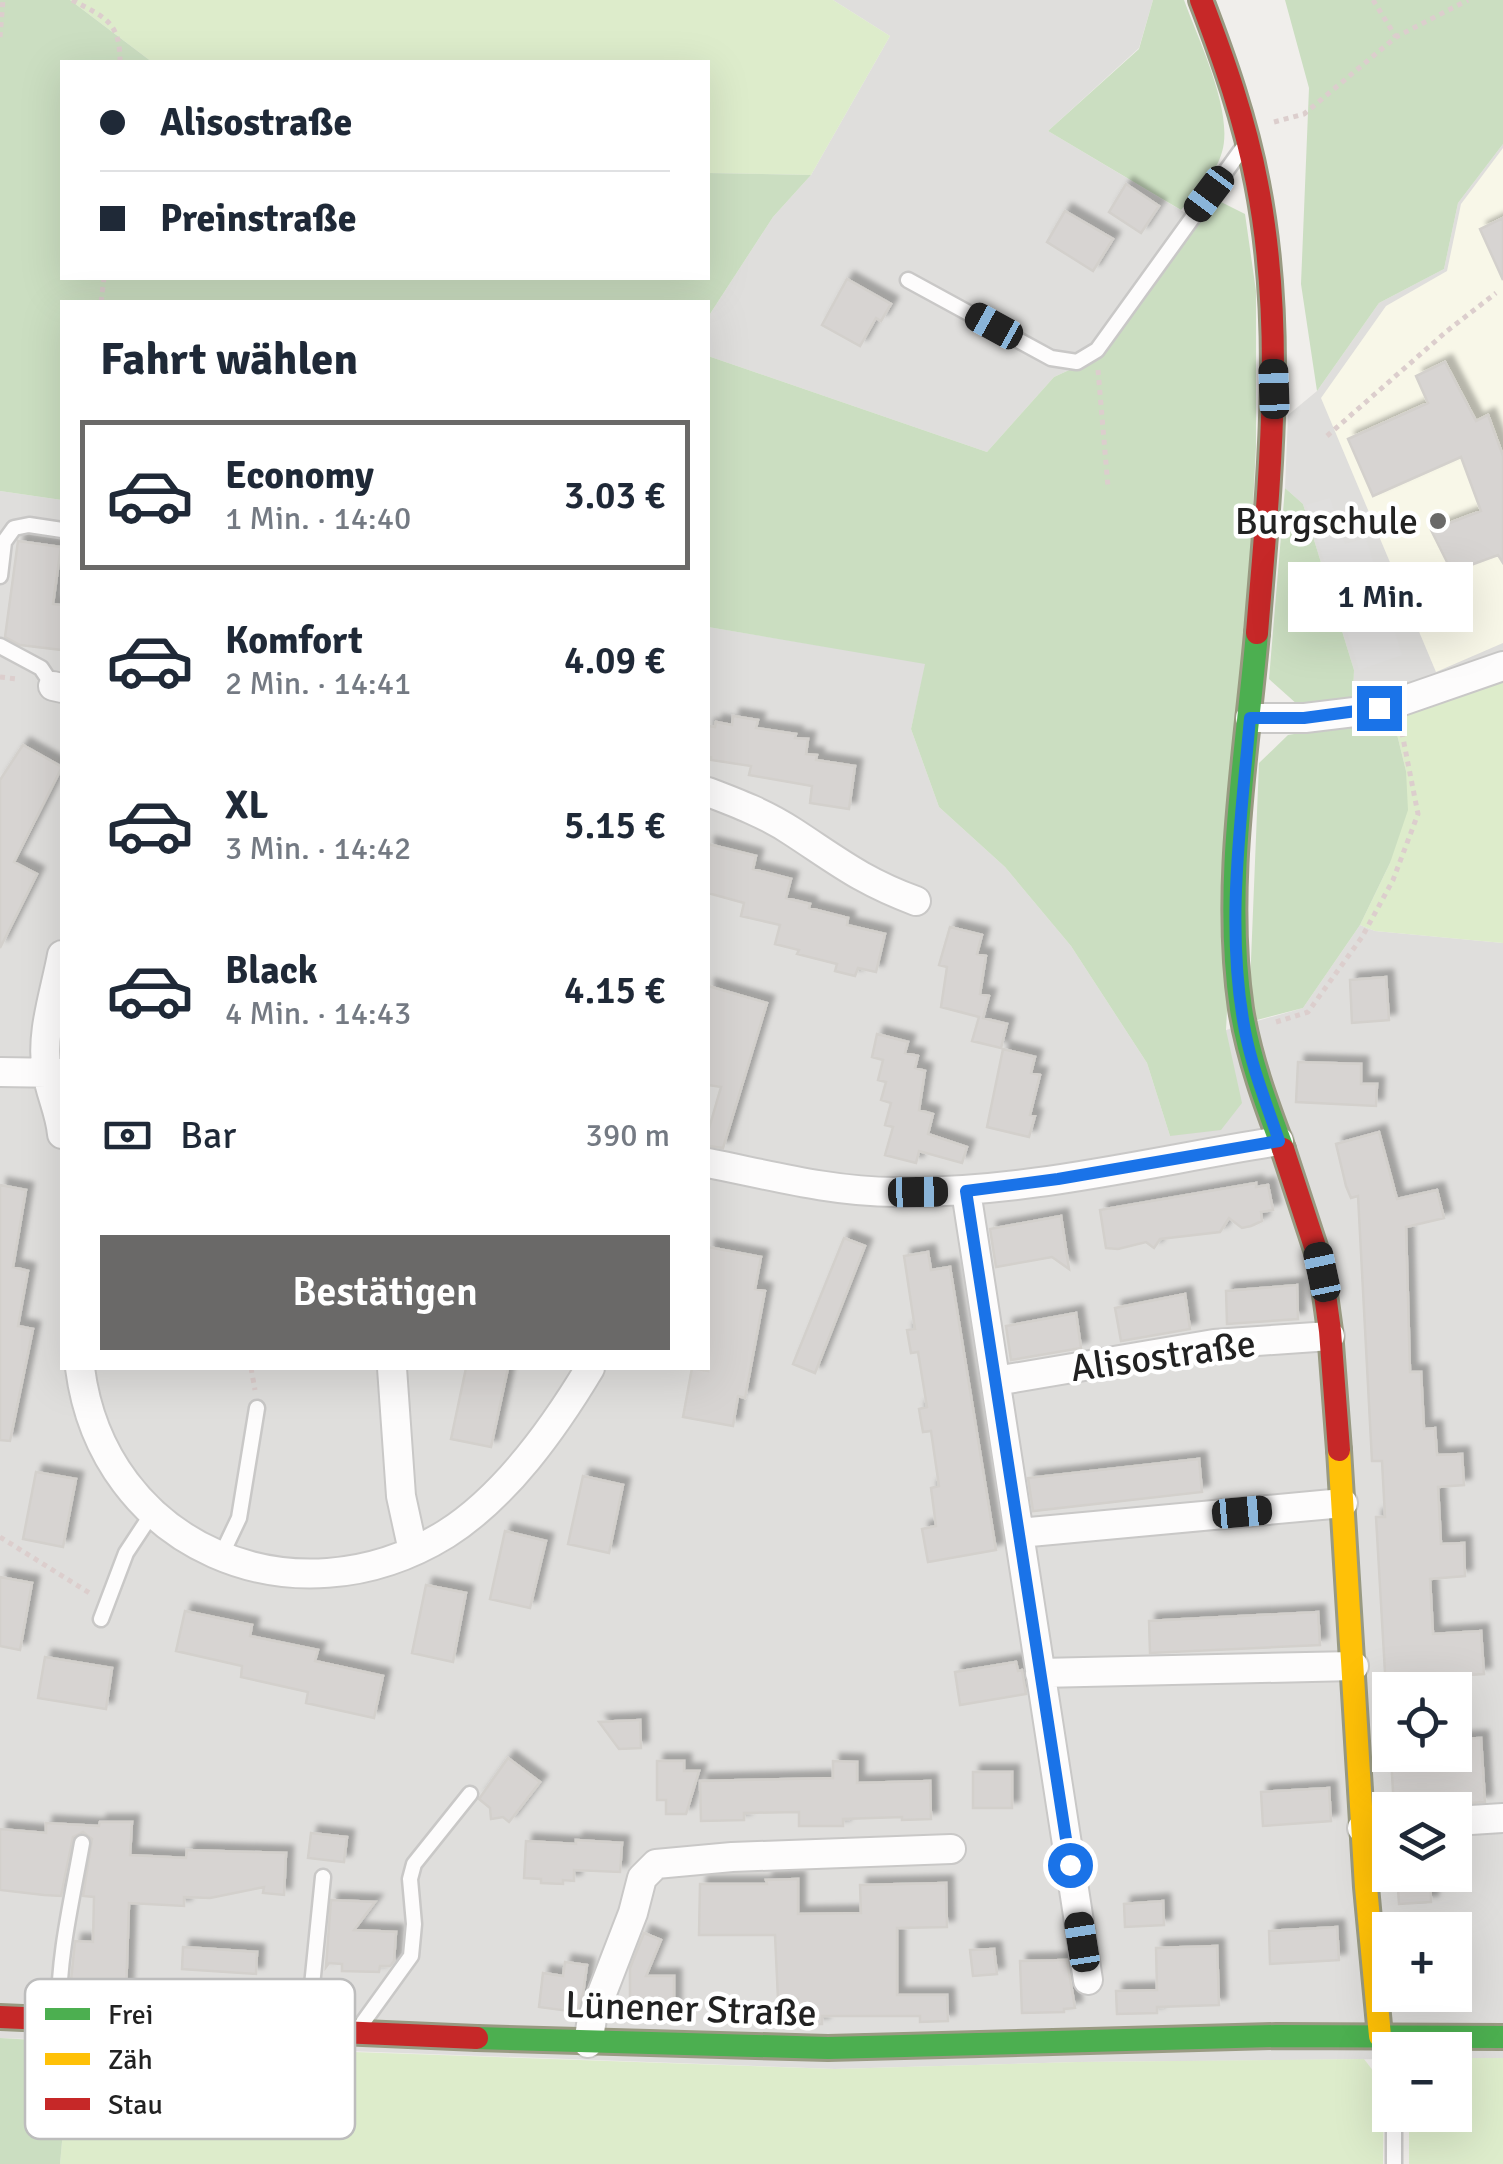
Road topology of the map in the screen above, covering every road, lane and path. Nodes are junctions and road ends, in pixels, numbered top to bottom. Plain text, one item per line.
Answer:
1 (3, 0) edge
2 (72, 0) edge
3 (1201, 0) edge
4 (1373, 0) edge
5 (1468, 0) edge
6 (0, 37) edge
7 (1396, 37) junction
8 (120, 60) edge
9 (1304, 114) dead end
10 (1248, 140) junction
11 (908, 280) dead end
12 (1496, 294) dead end
13 (1096, 350) junction
14 (1327, 436) dead end
15 (1108, 487) dead end
16 (60, 530) edge
17 (0, 576) edge
18 (0, 646) edge
19 (1503, 666) edge
20 (58, 687) edge
21 (1396, 704) junction
22 (1250, 718) junction
23 (710, 793) edge
24 (916, 901) dead end
25 (60, 965) edge
26 (1245, 1032) junction
27 (0, 1072) edge
28 (55, 1073) edge
29 (60, 1115) edge
30 (1279, 1141) junction
31 (710, 1163) edge
32 (966, 1191) junction
33 (1330, 1336) junction
34 (80, 1370) edge
35 (392, 1370) edge
36 (589, 1370) edge
37 (996, 1381) junction
38 (258, 1408) dead end
39 (1343, 1502) junction
40 (153, 1512) junction
41 (1020, 1533) junction
42 (0, 1538) edge
43 (412, 1552) junction
44 (220, 1559) junction
45 (104, 1612) joint
46 (1354, 1666) junction
47 (1040, 1674) junction
48 (470, 1794) dead end
49 (1372, 1798) edge
50 (1503, 1818) edge
51 (1472, 1821) edge
52 (82, 1842) dead end
53 (951, 1850) dead end
54 (324, 1877) dead end
55 (1377, 1892) edge
56 (59, 1979) edge
57 (313, 1979) edge
58 (1088, 1980) dead end
59 (0, 2017) edge
60 (25, 2018) edge
61 (1380, 2032) edge
62 (356, 2033) joint
63 (1372, 2036) edge
64 (1472, 2037) edge
65 (1503, 2037) edge
66 (588, 2043) junction
67 (1394, 2132) edge
68 (1394, 2164) edge

1 - 6 path
2 - 8 path
3 - 10 street
4 - 7 path
5 - 7 path
7 - 9 path
10 - 13 lane
10 - 22 street
11 - 13 lane
12 - 14 path
13 - 15 path
16 - 17 lane
18 - 20 lane
19 - 21 street
21 - 22 street
21 - 26 path
22 - 26 street
23 - 24 street
25 - 28 street
26 - 30 street
27 - 28 street
28 - 29 street
30 - 32 street
30 - 33 street
31 - 32 street
32 - 37 street
33 - 37 street, Alisostraße
33 - 39 street
34 - 40 street
35 - 43 street
36 - 43 street
37 - 41 street
38 - 44 lane
39 - 41 street
39 - 46 street
40 - 44 street
40 - 45 lane
41 - 47 street
42 - 45 path
43 - 44 street
46 - 47 street
46 - 49 street
47 - 58 street
48 - 62 lane
50 - 51 street
52 - 56 lane
53 - 66 street
54 - 57 lane
55 - 61 street
59 - 60 street, Lünener Straße
62 - 66 street, Lünener Straße
63 - 66 street, Lünener Straße
64 - 65 street, Lünener Straße
67 - 68 lane

